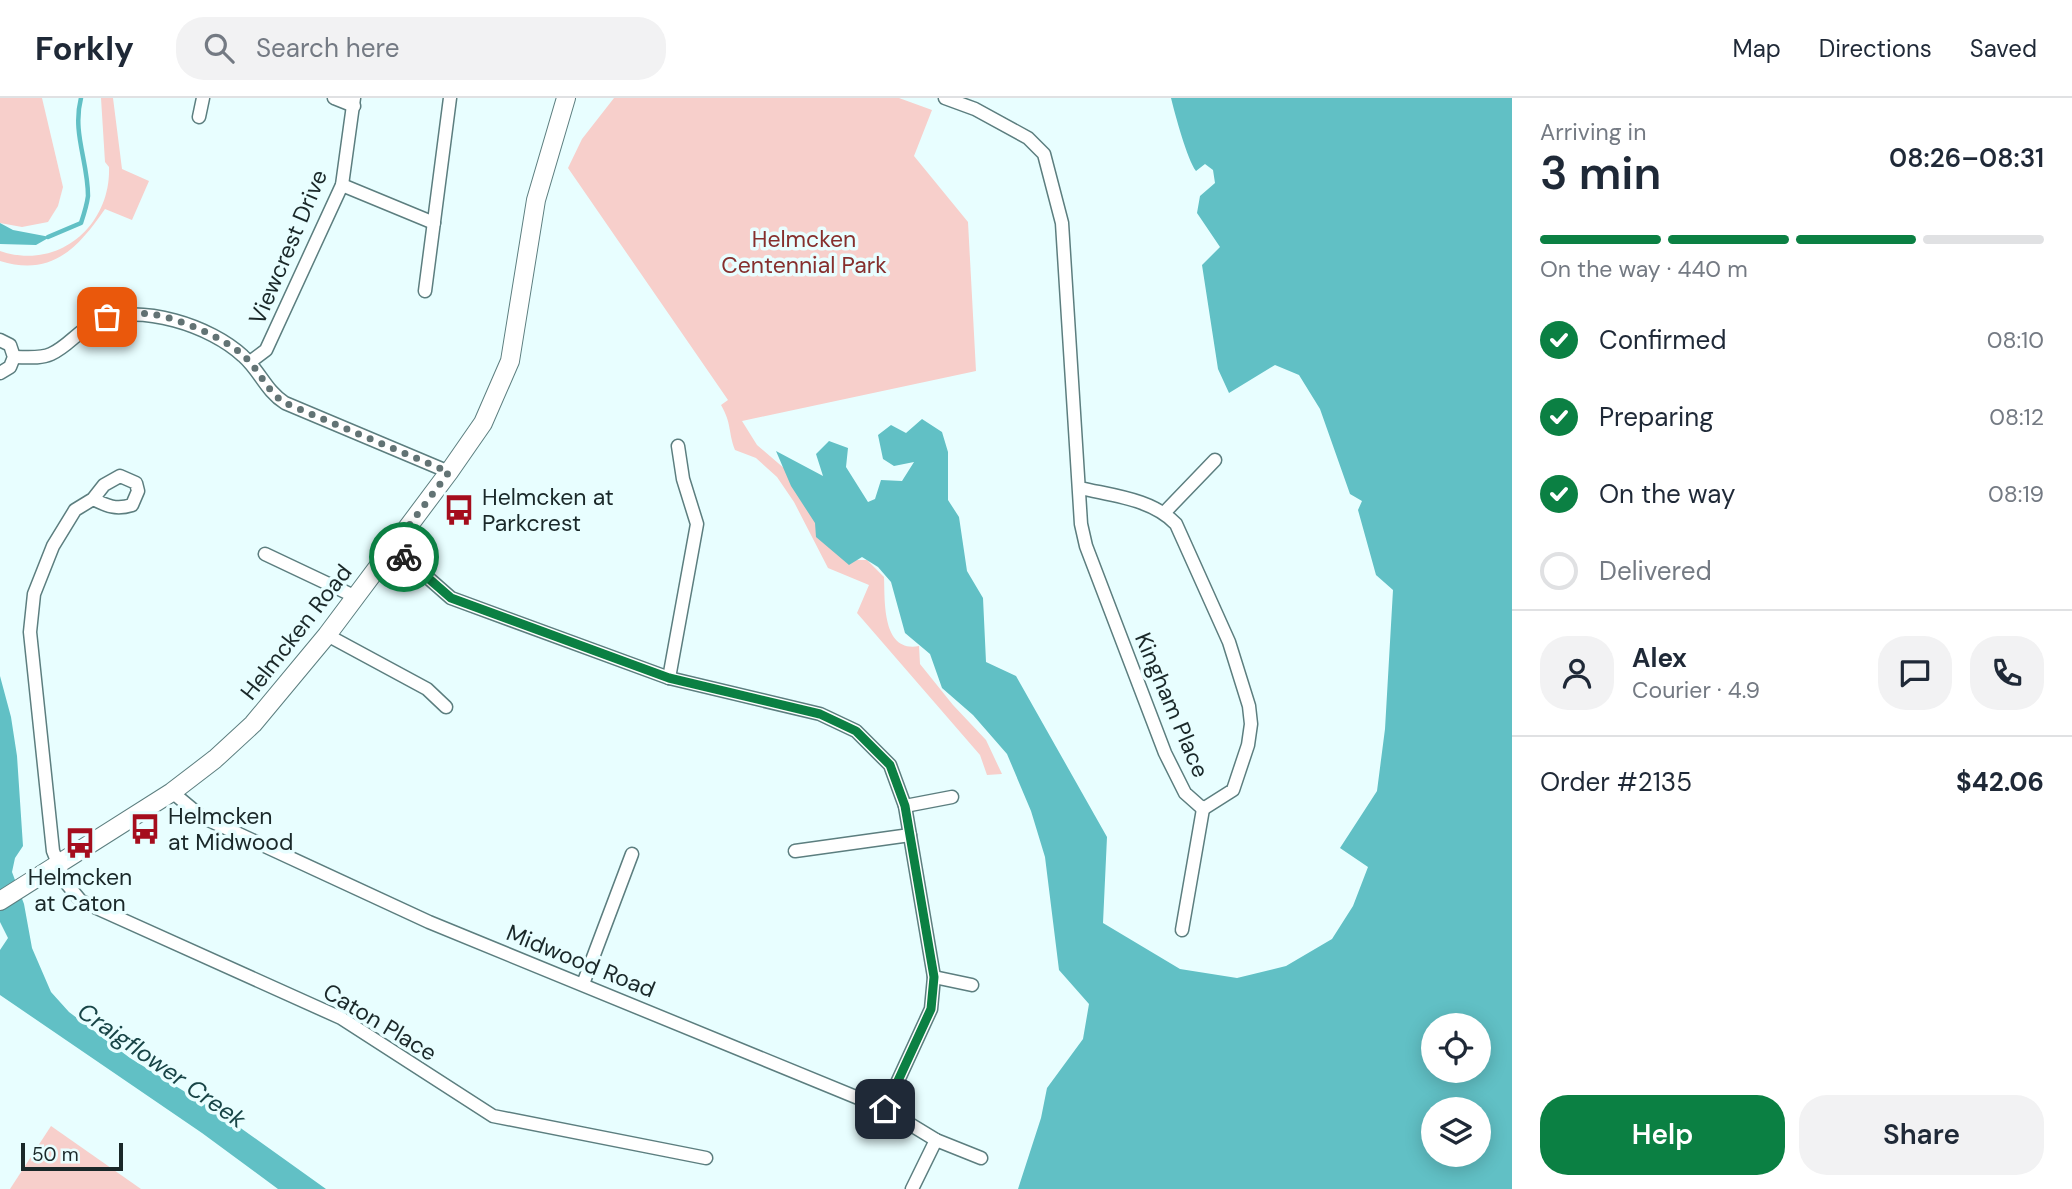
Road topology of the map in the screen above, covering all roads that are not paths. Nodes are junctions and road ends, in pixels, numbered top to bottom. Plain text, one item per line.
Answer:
1 (203, 98) edge
2 (334, 98) edge
3 (450, 98) edge
4 (566, 98) edge
5 (945, 98) edge
6 (354, 102) edge
7 (199, 117) dead end
8 (342, 185) junction
9 (434, 223) junction
10 (425, 290) dead end
11 (0, 340) edge
12 (14, 357) junction
13 (250, 362) junction
14 (0, 373) edge
15 (678, 446) dead end
16 (1215, 460) dead end
17 (449, 472) junction
18 (1080, 488) junction
19 (93, 499) dead end
20 (1165, 512) junction
21 (393, 547) junction
22 (265, 554) dead end
23 (356, 597) junction
24 (327, 635) junction
25 (669, 678) junction
26 (446, 707) dead end
27 (172, 792) junction
28 (952, 797) dead end
29 (905, 806) junction
30 (1203, 809) junction
31 (910, 835) junction
32 (794, 851) dead end
33 (632, 854) dead end
34 (58, 866) junction
35 (0, 901) edge
36 (1182, 930) dead end
37 (934, 977) junction
38 (583, 984) junction
39 (971, 985) dead end
40 (885, 1109) junction
41 (936, 1140) junction
42 (706, 1158) dead end
43 (981, 1158) dead end
44 (912, 1189) edge

1 - 7 street
2 - 6 street
3 - 9 street
4 - 17 main road, Helmcken Road
5 - 18 street, Kingham Place
6 - 8 street, Viewcrest Drive
8 - 9 street
8 - 13 street, Viewcrest Drive
9 - 10 street
11 - 12 street
12 - 13 street
12 - 14 street
13 - 17 street
15 - 25 street
16 - 20 street
17 - 21 main road, Helmcken Road
18 - 20 street
18 - 30 street, Kingham Place
19 - 34 street
20 - 30 street, Kingham Place
21 - 23 main road, Helmcken Road
21 - 25 street
22 - 23 street
23 - 24 main road, Helmcken Road
24 - 26 street
24 - 27 main road, Helmcken Road
25 - 29 street
27 - 34 main road, Helmcken Road
27 - 38 street, Midwood Road
28 - 29 street
29 - 31 street
30 - 36 street
31 - 32 street
31 - 37 street
33 - 38 street
34 - 35 main road, Helmcken Road
34 - 42 street, Caton Place
37 - 39 street
37 - 40 street
38 - 40 street, Midwood Road
40 - 41 street, Midwood Road
41 - 43 street, Midwood Road
41 - 44 street

